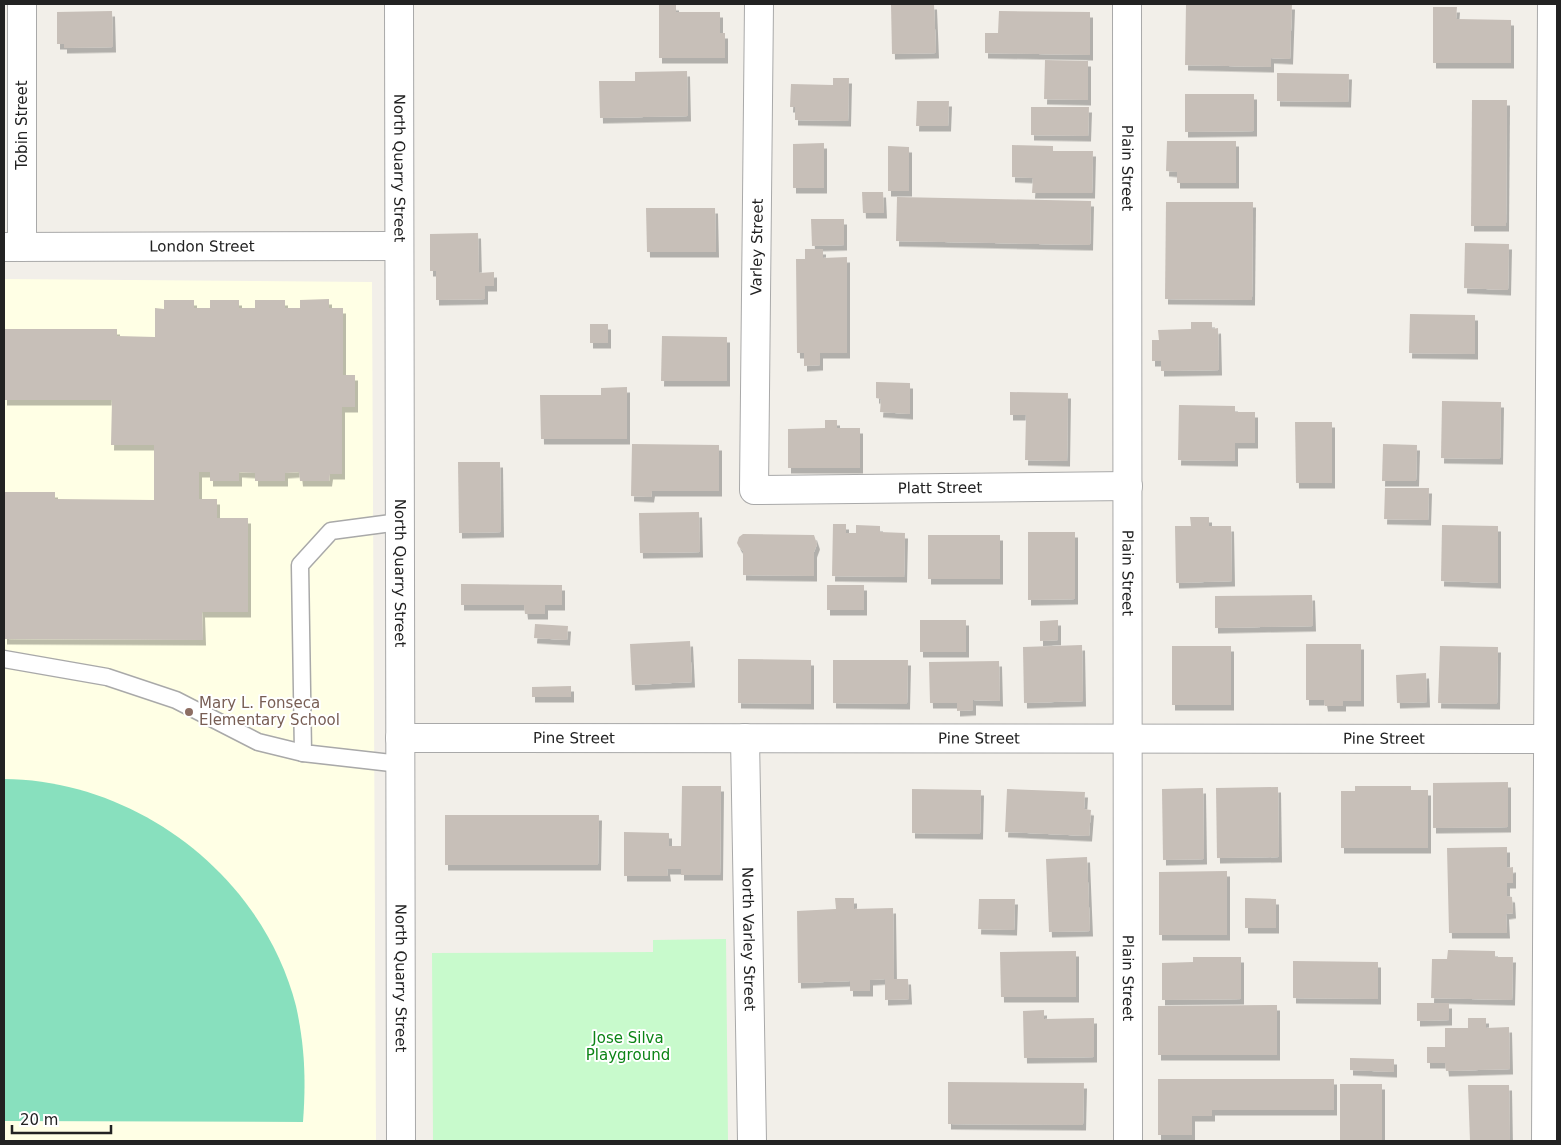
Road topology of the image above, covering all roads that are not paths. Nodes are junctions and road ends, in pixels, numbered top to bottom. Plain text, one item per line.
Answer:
1 (22, 4) edge
2 (399, 4) edge
3 (759, 4) edge
4 (1127, 4) edge
5 (1552, 4) edge
6 (399, 246) junction
7 (13, 247) edge
8 (1128, 486) junction
9 (754, 490) joint
10 (399, 522) junction
11 (4, 659) edge
12 (400, 738) junction
13 (745, 738) junction
14 (1128, 738) junction
15 (1553, 739) edge
16 (303, 753) junction
17 (400, 764) junction
18 (401, 1141) edge
19 (752, 1141) edge
20 (1128, 1141) edge
21 (1546, 1141) edge

1 - 7 street, Tobin Street
2 - 6 street, North Quarry Street
3 - 9 street, Varley Street
4 - 8 street, Plain Street
5 - 15 street
6 - 7 street, London Street
6 - 10 street, North Quarry Street
8 - 9 street, Platt Street
8 - 14 street, Plain Street
10 - 12 street, North Quarry Street
10 - 16 lane
11 - 16 lane
12 - 13 street, Pine Street
12 - 17 street, North Quarry Street
13 - 14 street, Pine Street
13 - 19 street, North Varley Street
14 - 15 street, Pine Street
14 - 20 street, Plain Street
15 - 21 street
16 - 17 lane
17 - 18 street, North Quarry Street

